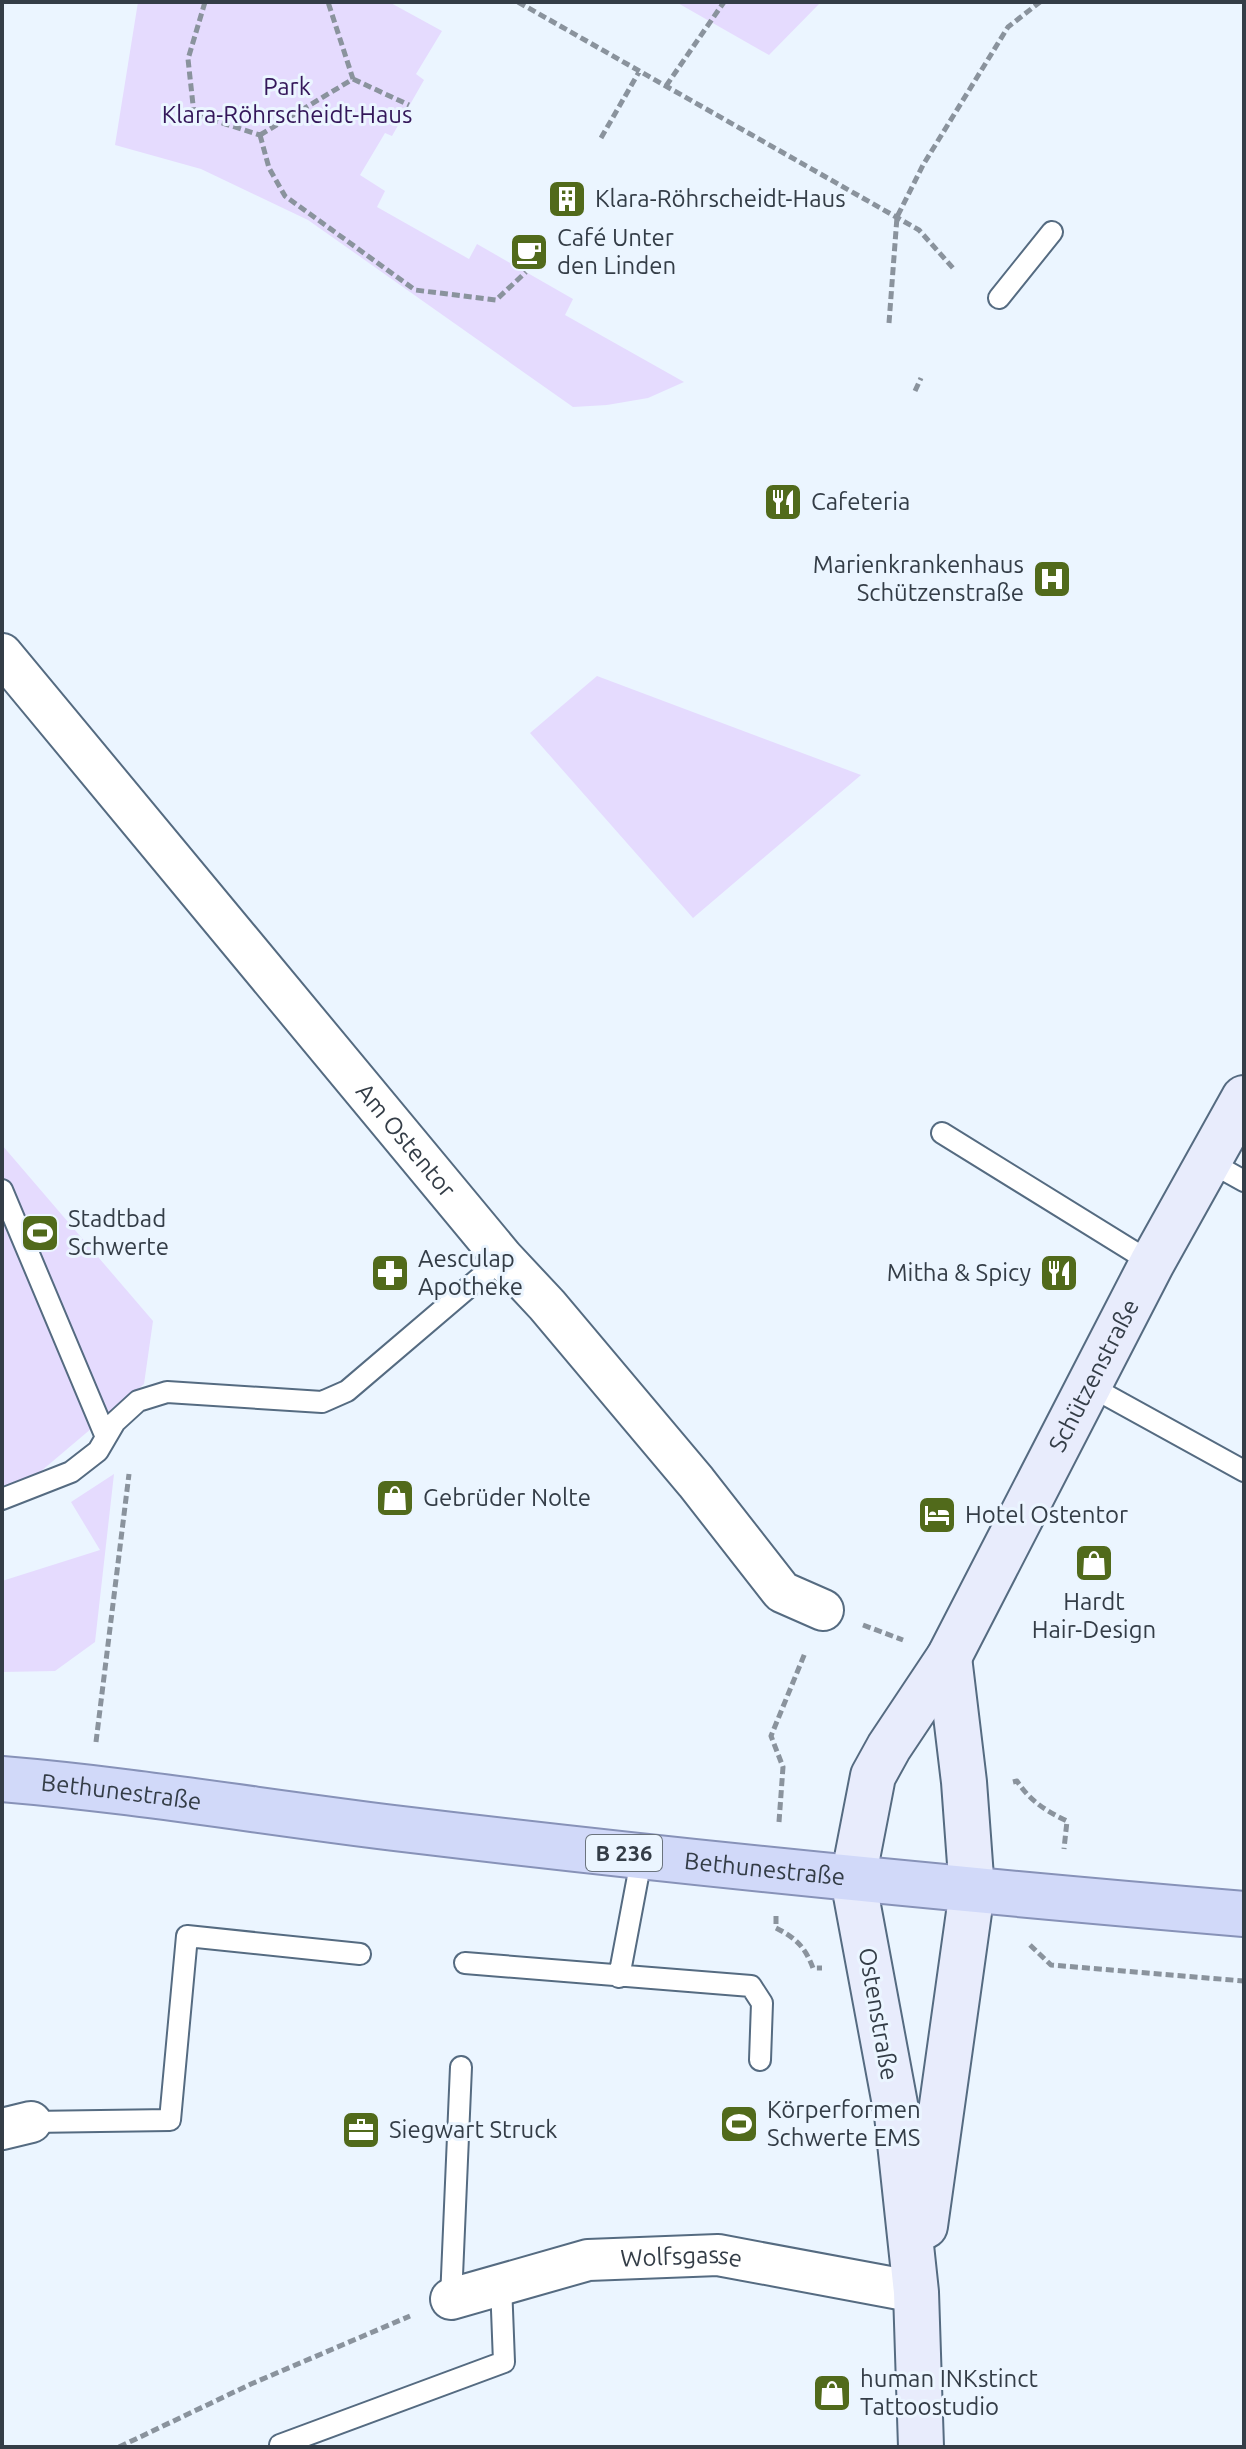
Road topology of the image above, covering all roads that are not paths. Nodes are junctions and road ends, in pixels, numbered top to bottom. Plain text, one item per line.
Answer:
1 (1052, 232) dead end
2 (999, 298) dead end
3 (2, 654) edge
4 (1244, 1098) edge
5 (942, 1133) dead end
6 (1226, 1171) edge
7 (2, 1190) edge
8 (503, 1258) junction
9 (1152, 1263) junction
10 (1088, 1385) junction
11 (106, 1437) junction
12 (1244, 1471) edge
13 (2, 1499) edge
14 (823, 1610) road end
15 (949, 1657) junction
16 (2, 1779) edge
17 (642, 1855) junction
18 (853, 1879) junction
19 (972, 1891) junction
20 (1244, 1914) edge
21 (360, 1954) dead end
22 (465, 1963) dead end
23 (619, 1977) junction
24 (760, 2060) dead end
25 (461, 2067) dead end
26 (17, 2125) edge
27 (501, 2284) junction
28 (916, 2292) junction
29 (451, 2299) joint
30 (280, 2445) edge
31 (921, 2447) edge

1 - 2 lane
3 - 8 street, Am Ostentor
4 - 6 main road, Schützenstraße
5 - 9 lane
6 - 9 main road, Schützenstraße
7 - 11 lane
8 - 11 lane
8 - 14 street, Am Ostentor
9 - 10 main road, Schützenstraße
10 - 12 lane
10 - 15 main road, Schützenstraße
11 - 13 lane
15 - 18 main road, Schützenstraße
15 - 19 main road
16 - 17 main road, Bethunestraße / B 236
17 - 18 main road, Bethunestraße / B 236
17 - 23 lane
18 - 19 main road, Bethunestraße / B 236
18 - 28 main road, Ostenstraße
19 - 20 main road, Bethunestraße / B 236
19 - 28 main road, Ostenstraße
21 - 26 lane
22 - 23 lane
23 - 24 lane
25 - 29 lane
27 - 28 street, Wolfsgasse
27 - 29 street, Wolfsgasse
27 - 30 lane
28 - 31 main road, Ostenstraße

